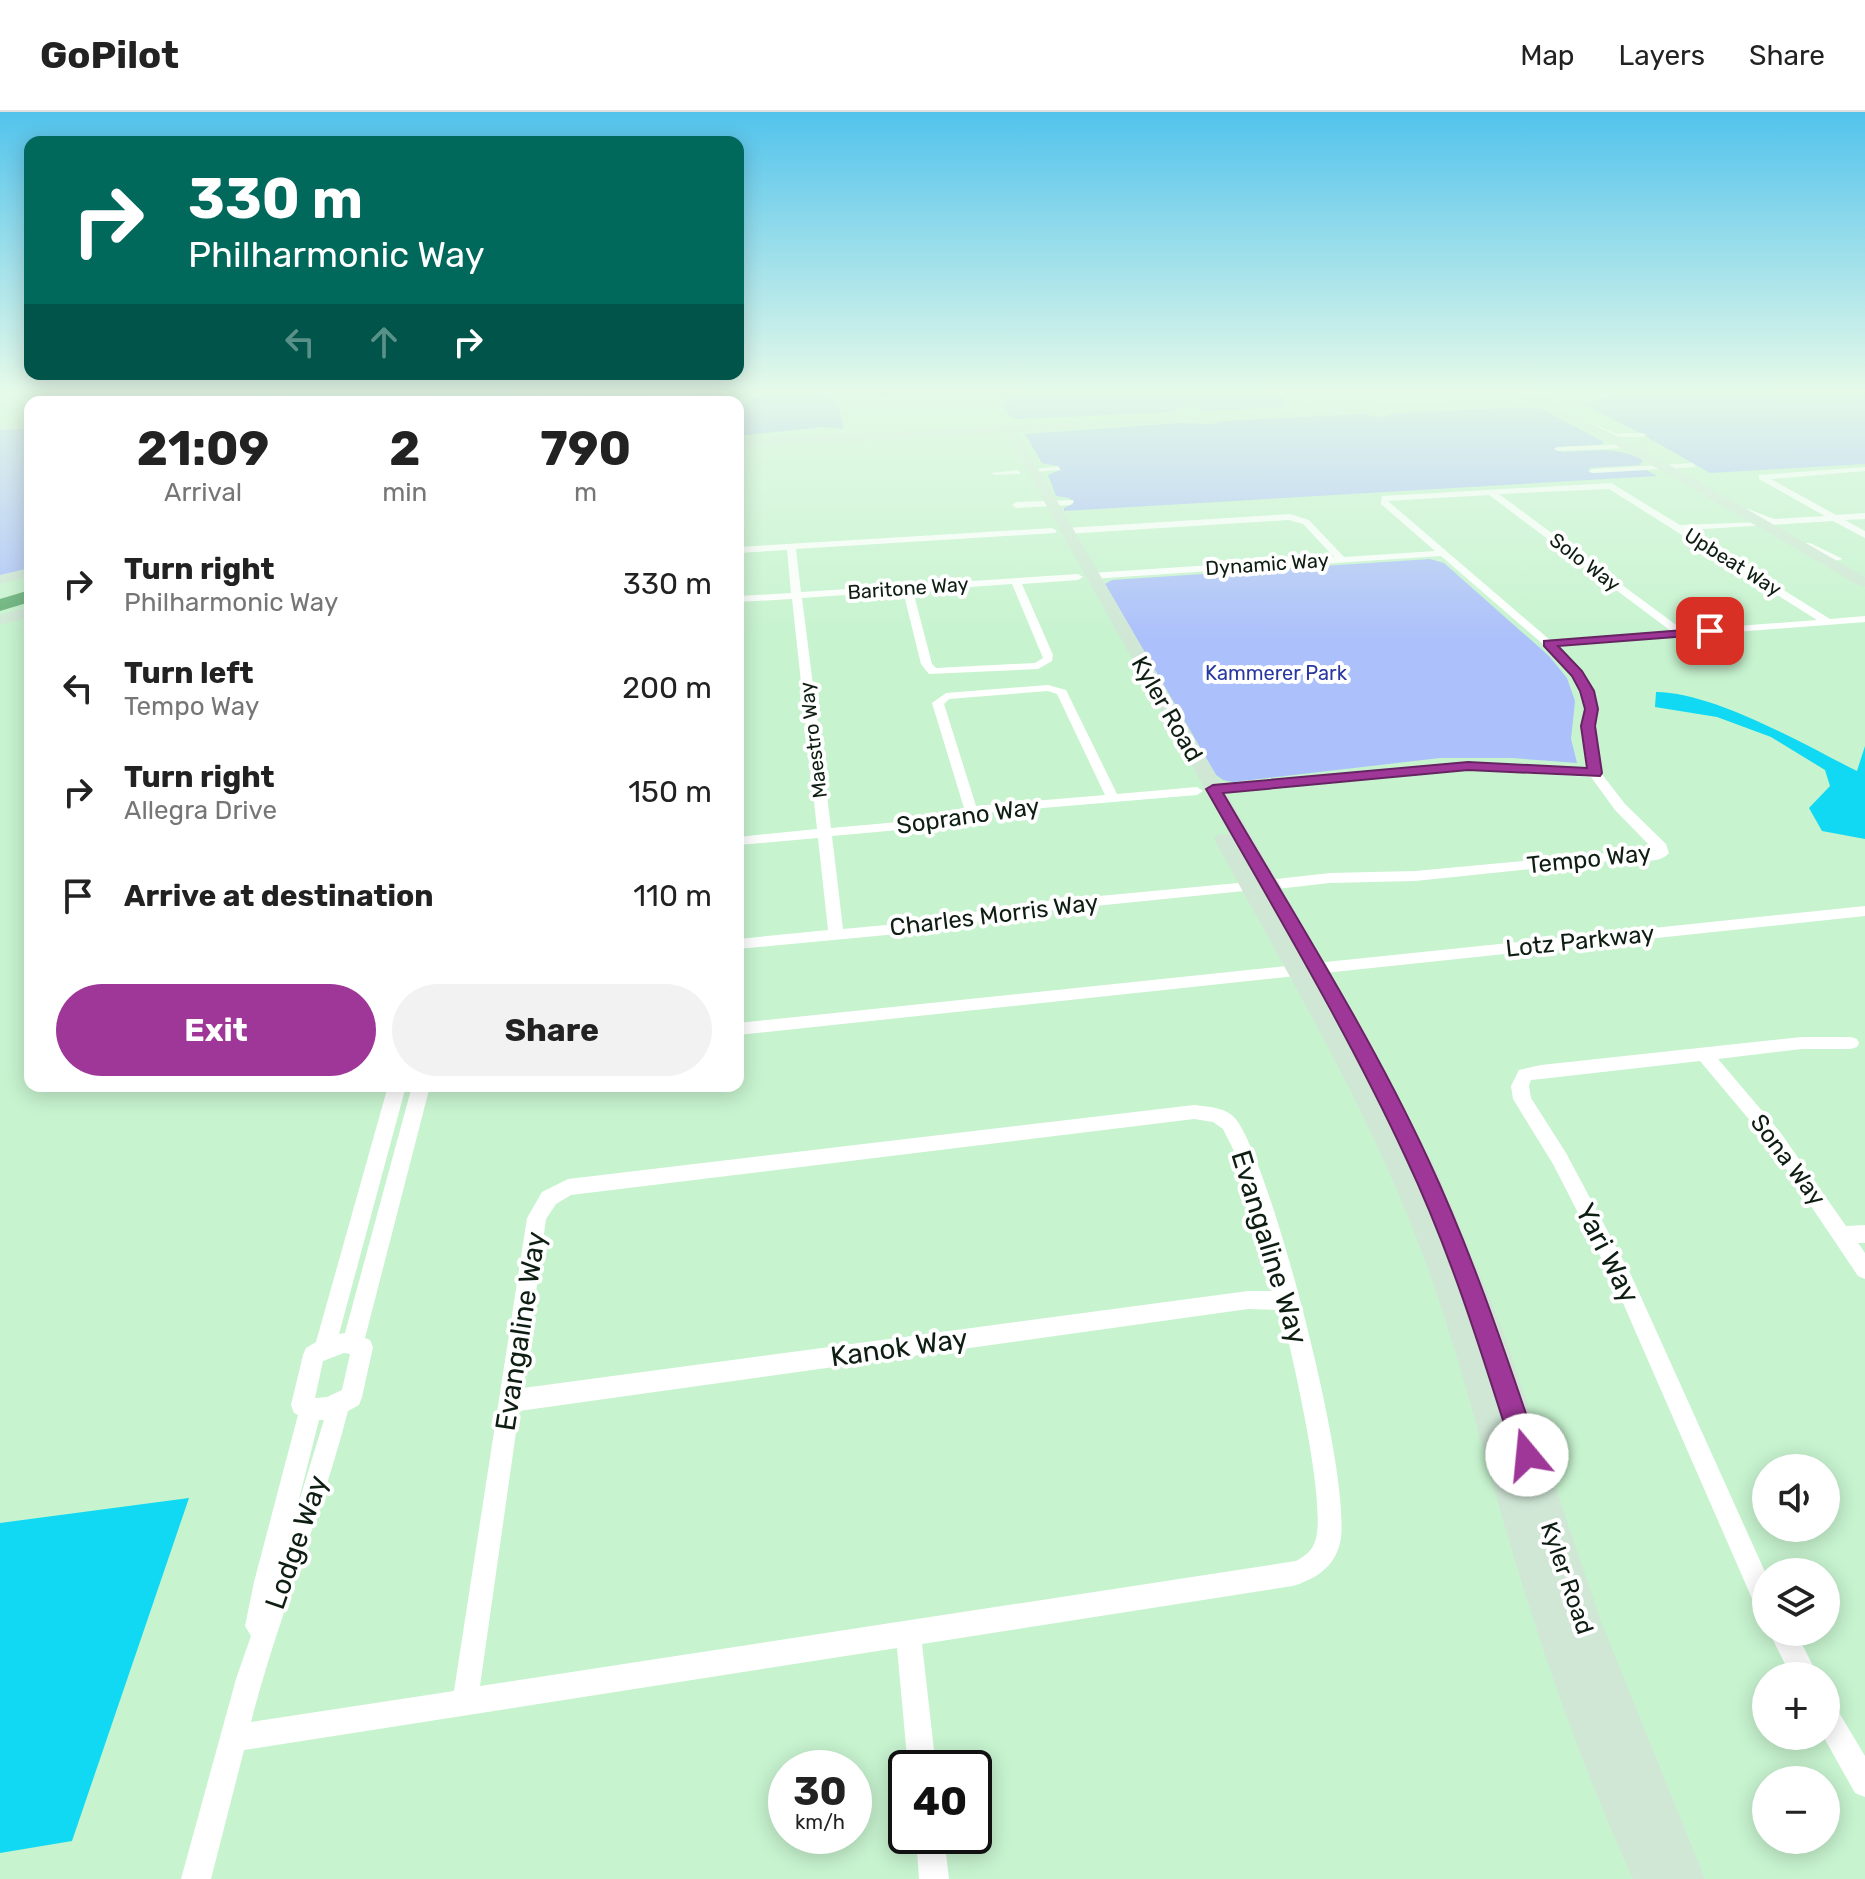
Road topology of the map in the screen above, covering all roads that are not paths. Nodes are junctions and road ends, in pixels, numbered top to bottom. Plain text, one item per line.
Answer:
1 (1019, 473) edge
2 (1034, 473) edge
3 (1680, 473) edge
4 (1682, 473) edge
5 (1808, 473) edge
6 (1489, 491) junction
7 (1070, 502) dead end
8 (1043, 504) junction
9 (1016, 505) dead end
10 (1865, 516) edge
11 (1834, 518) junction
12 (1767, 522) junction
13 (1679, 528) junction
14 (1057, 532) junction
15 (1865, 535) edge
16 (791, 547) junction
17 (744, 550) edge
18 (1443, 553) junction
19 (1341, 559) junction
20 (24, 574) edge
21 (1865, 574) edge
22 (1085, 576) junction
23 (0, 580) edge
24 (1016, 581) junction
25 (1865, 583) edge
26 (24, 585) edge
27 (907, 588) junction
28 (0, 591) edge
29 (796, 595) junction
30 (24, 598) edge
31 (744, 599) edge
32 (0, 605) edge
33 (24, 614) edge
34 (1865, 619) edge
35 (0, 620) edge
36 (1828, 622) junction
37 (1681, 633) junction
38 (1548, 643) junction
39 (1595, 773) junction
40 (1205, 790) junction
41 (1113, 798) junction
42 (971, 810) junction
43 (824, 833) junction
44 (744, 840) edge
45 (1259, 886) junction
46 (1865, 911) edge
47 (836, 933) junction
48 (744, 943) edge
49 (1306, 970) junction
50 (744, 1028) edge
51 (1851, 1043) dead end
52 (1705, 1055) junction
53 (395, 1092) edge
54 (419, 1092) edge
55 (1865, 1234) edge
56 (1843, 1235) junction
57 (1865, 1270) edge
58 (1290, 1301) junction
59 (353, 1343) junction
60 (325, 1348) junction
61 (510, 1401) junction
62 (339, 1405) junction
63 (311, 1409) junction
64 (1752, 1571) edge
65 (908, 1633) junction
66 (249, 1679) junction
67 (465, 1702) junction
68 (233, 1738) junction
69 (1840, 1739) edge
70 (920, 1750) edge
71 (1865, 1783) edge
72 (932, 1854) edge
73 (196, 1879) edge
74 (934, 1879) edge
75 (1656, 1879) edge
76 (1683, 1879) edge

1 - 8 street, Kyler Road
2 - 8 street, Kyler Road
3 - 12 street
4 - 12 street
5 - 11 street
6 - 13 street, Upbeat Way
6 - 18 street, Upbeat Way
6 - 37 street, Solo Way
7 - 8 street
8 - 9 street
8 - 14 street, Kyler Road
10 - 11 street
11 - 12 street
11 - 15 street
12 - 13 street
12 - 21 street
12 - 25 street
13 - 36 street, Upbeat Way
14 - 16 street
14 - 19 street
14 - 22 street, Kyler Road
16 - 17 street
16 - 29 street, Maestro Way
18 - 19 street, Dynamic Way
18 - 38 street, Upbeat Way
19 - 22 street, Dynamic Way
20 - 23 street
22 - 24 street, Baritone Way
22 - 40 street, Kyler Road
22 - 40 street, Kyler Road
24 - 27 street, Baritone Way
24 - 27 street
26 - 28 highway
27 - 29 street, Baritone Way
29 - 31 street, Baritone Way
29 - 43 street, Maestro Way
30 - 32 highway
33 - 35 street
34 - 36 street
36 - 37 street
37 - 38 street
38 - 39 street, Tempo Way
39 - 40 street, Soprano Way
39 - 45 street, Tempo Way
40 - 41 street, Soprano Way
40 - 45 street, Kyler Road
40 - 45 street, Kyler Road
41 - 42 street, Soprano Way
41 - 42 street
42 - 43 street, Soprano Way
43 - 44 street, Soprano Way
43 - 47 street, Maestro Way
45 - 47 street, Charles Morris Way
45 - 49 street, Kyler Road
46 - 49 street, Lotz Parkway
47 - 48 street, Charles Morris Way
49 - 50 street, Lotz Parkway
49 - 75 street, Kyler Road
49 - 76 street, Kyler Road
51 - 52 street
52 - 56 street, Sona Way
52 - 64 street, Yari Way
53 - 60 street, Lodge Way
54 - 59 street, Lodge Way
55 - 56 street
56 - 57 street, Sona Way
58 - 61 street, Kanok Way
58 - 61 street, Evangaline Way
58 - 65 street, Evangaline Way
59 - 60 street
59 - 62 street, Lodge Way
60 - 63 street, Lodge Way
61 - 67 street, Evangaline Way
62 - 63 street
62 - 66 street, Lodge Way
63 - 66 street, Lodge Way
65 - 67 street, Evangaline Way
65 - 70 street
66 - 68 street, Lodge Way
67 - 68 street, Evangaline Way
68 - 73 street, Lodge Way
69 - 71 street
72 - 74 street

